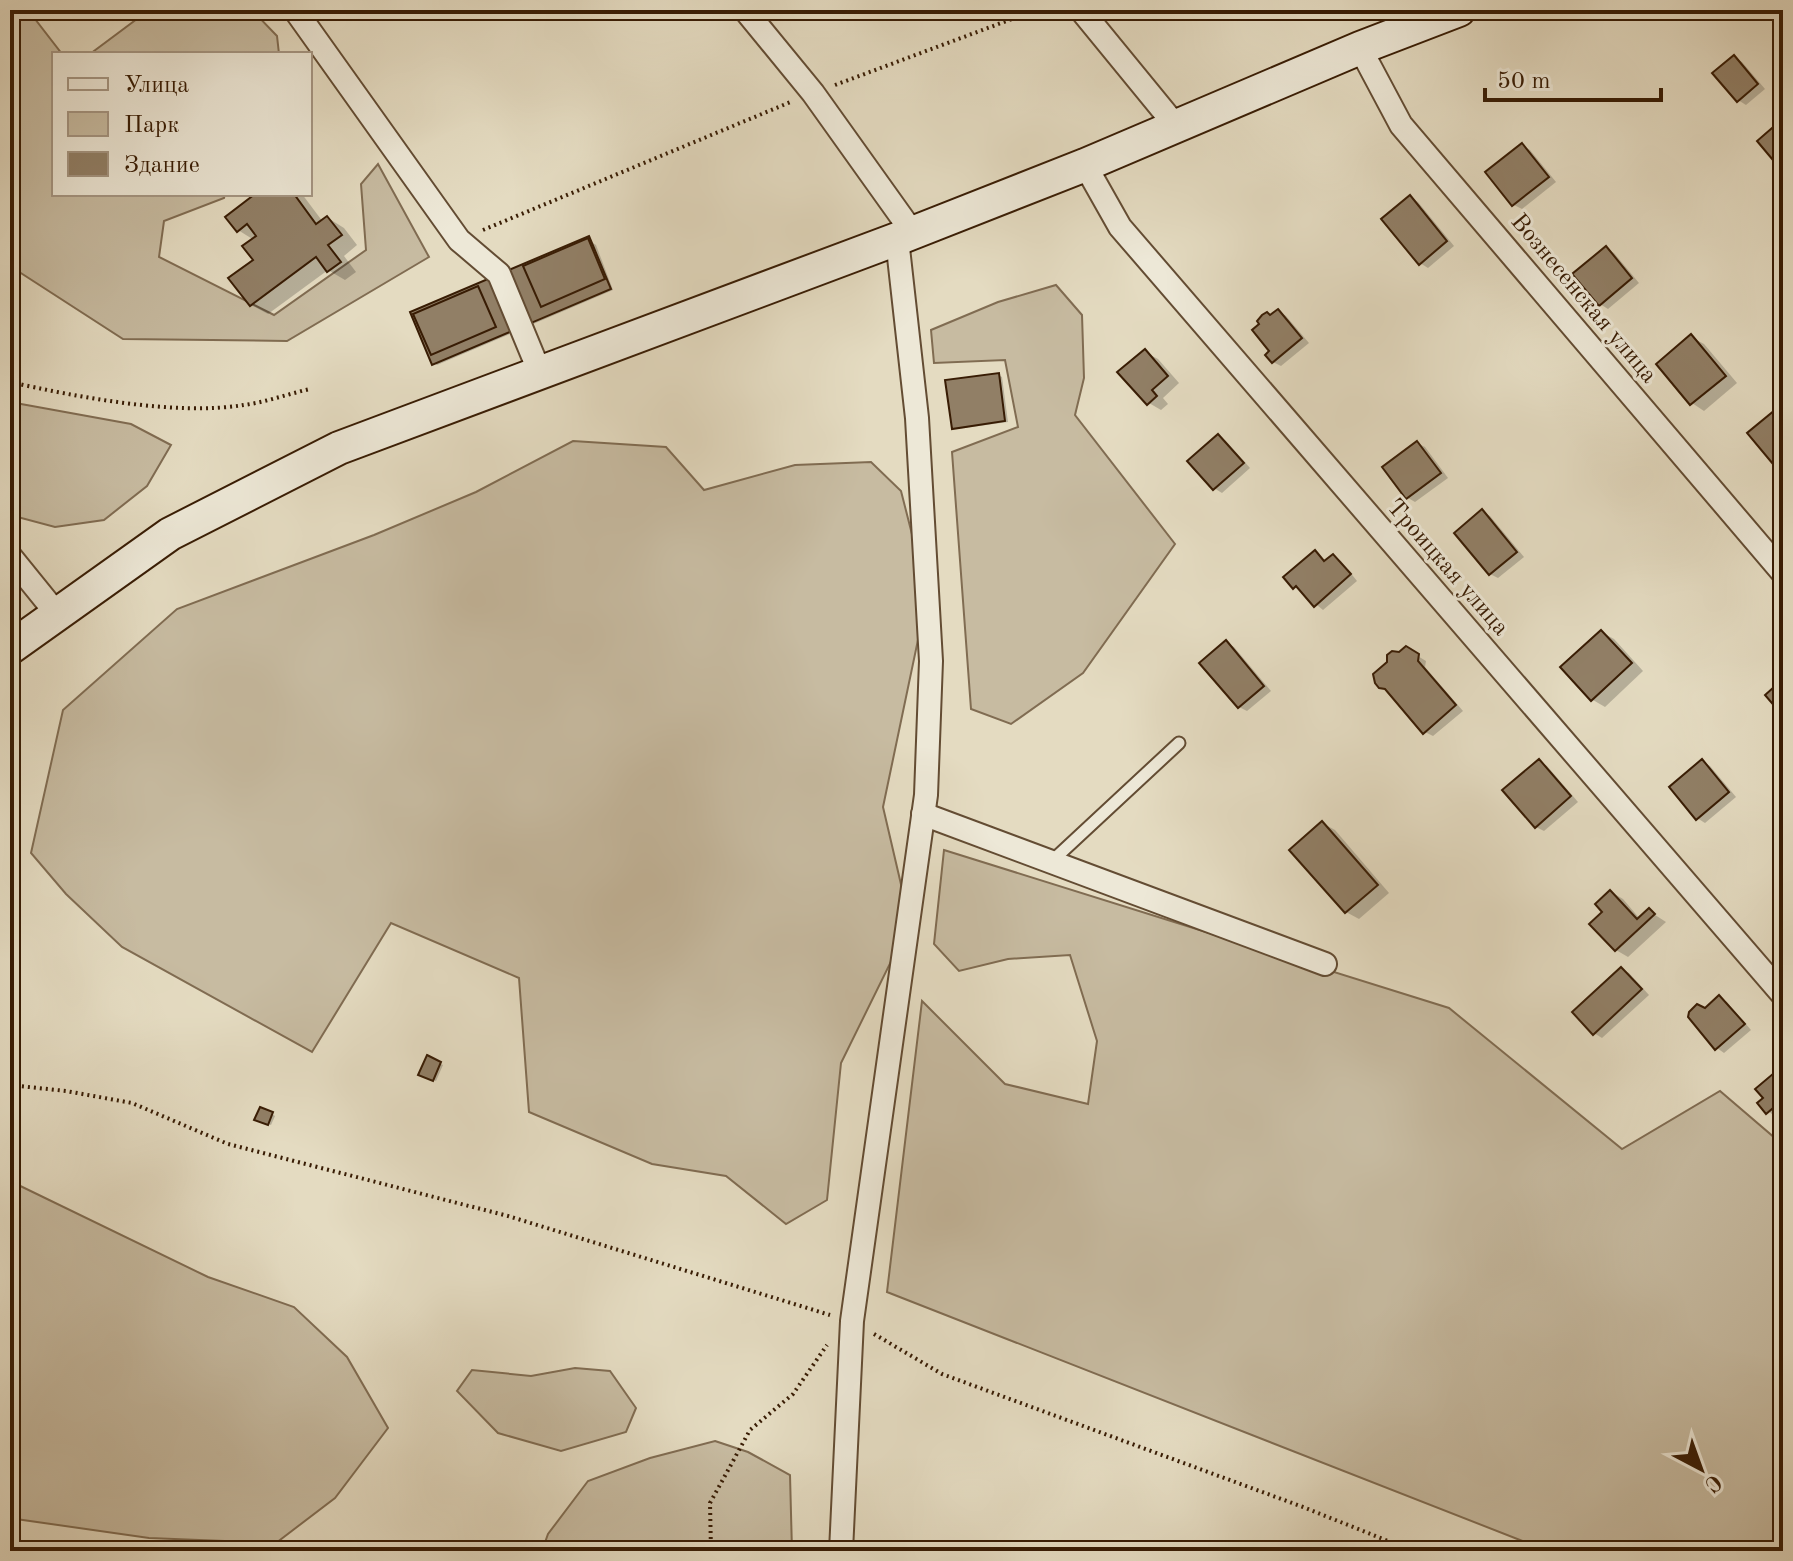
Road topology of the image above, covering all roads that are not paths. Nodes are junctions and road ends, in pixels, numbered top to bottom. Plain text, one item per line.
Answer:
1 (295, 10) edge
2 (745, 10) edge
3 (1081, 10) edge
4 (1459, 10) edge
5 (1360, 48) junction
6 (1176, 126) junction
7 (1085, 165) junction
8 (905, 236) junction
9 (540, 373) junction
10 (10, 556) edge
11 (1783, 573) edge
12 (57, 614) junction
13 (10, 648) edge
14 (1179, 743) dead end
15 (923, 814) junction
16 (1051, 862) junction
17 (1325, 964) dead end
18 (1783, 995) edge
19 (841, 1551) edge

1 - 9 street
2 - 8 street
3 - 6 street
4 - 5 street
5 - 6 street
5 - 11 street, Вознесенская улица
6 - 7 street
7 - 8 street
7 - 18 street, Троицкая улица
8 - 9 street
8 - 15 street
9 - 12 street
10 - 12 street
12 - 13 street
14 - 16 lane
15 - 16 street
15 - 19 street
16 - 17 street

